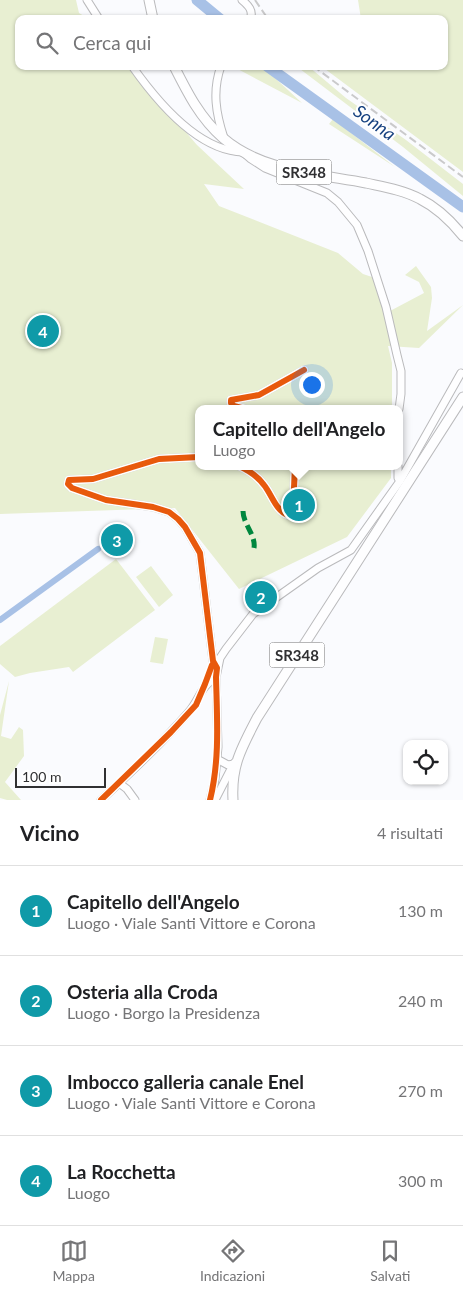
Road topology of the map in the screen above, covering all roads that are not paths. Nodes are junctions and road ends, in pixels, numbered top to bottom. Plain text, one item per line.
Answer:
1 (87, 0) edge
2 (150, 0) edge
3 (242, 0) edge
4 (96, 15) edge
5 (152, 15) edge
6 (252, 15) edge
7 (135, 70) edge
8 (176, 70) edge
9 (221, 70) edge
10 (224, 139) junction
11 (243, 152) junction
12 (463, 236) edge
13 (304, 370) dead end
14 (461, 373) dead end
15 (463, 397) edge
16 (233, 405) edge
17 (399, 405) edge
18 (195, 457) edge
19 (246, 470) edge
20 (295, 470) edge
21 (398, 470) edge
22 (400, 481) junction
23 (217, 668) junction
24 (216, 677) junction
25 (238, 754) junction
26 (217, 759) junction
27 (234, 764) junction
28 (119, 783) junction
29 (101, 800) edge
30 (135, 800) edge
31 (210, 800) edge
32 (215, 800) edge
33 (232, 800) edge

1 - 4 street
2 - 5 main road
3 - 6 street
7 - 11 street
8 - 10 main road, SR348
9 - 10 street
10 - 11 main road, SR348
11 - 12 main road, SR348
11 - 17 street
13 - 16 street
14 - 22 street
15 - 25 main road, SR348
18 - 23 street
19 - 20 street
21 - 22 street
22 - 23 street
23 - 24 street
24 - 26 street
24 - 28 street
25 - 27 street
25 - 33 main road
26 - 27 street
26 - 31 street
27 - 32 street
28 - 29 street
28 - 30 street

